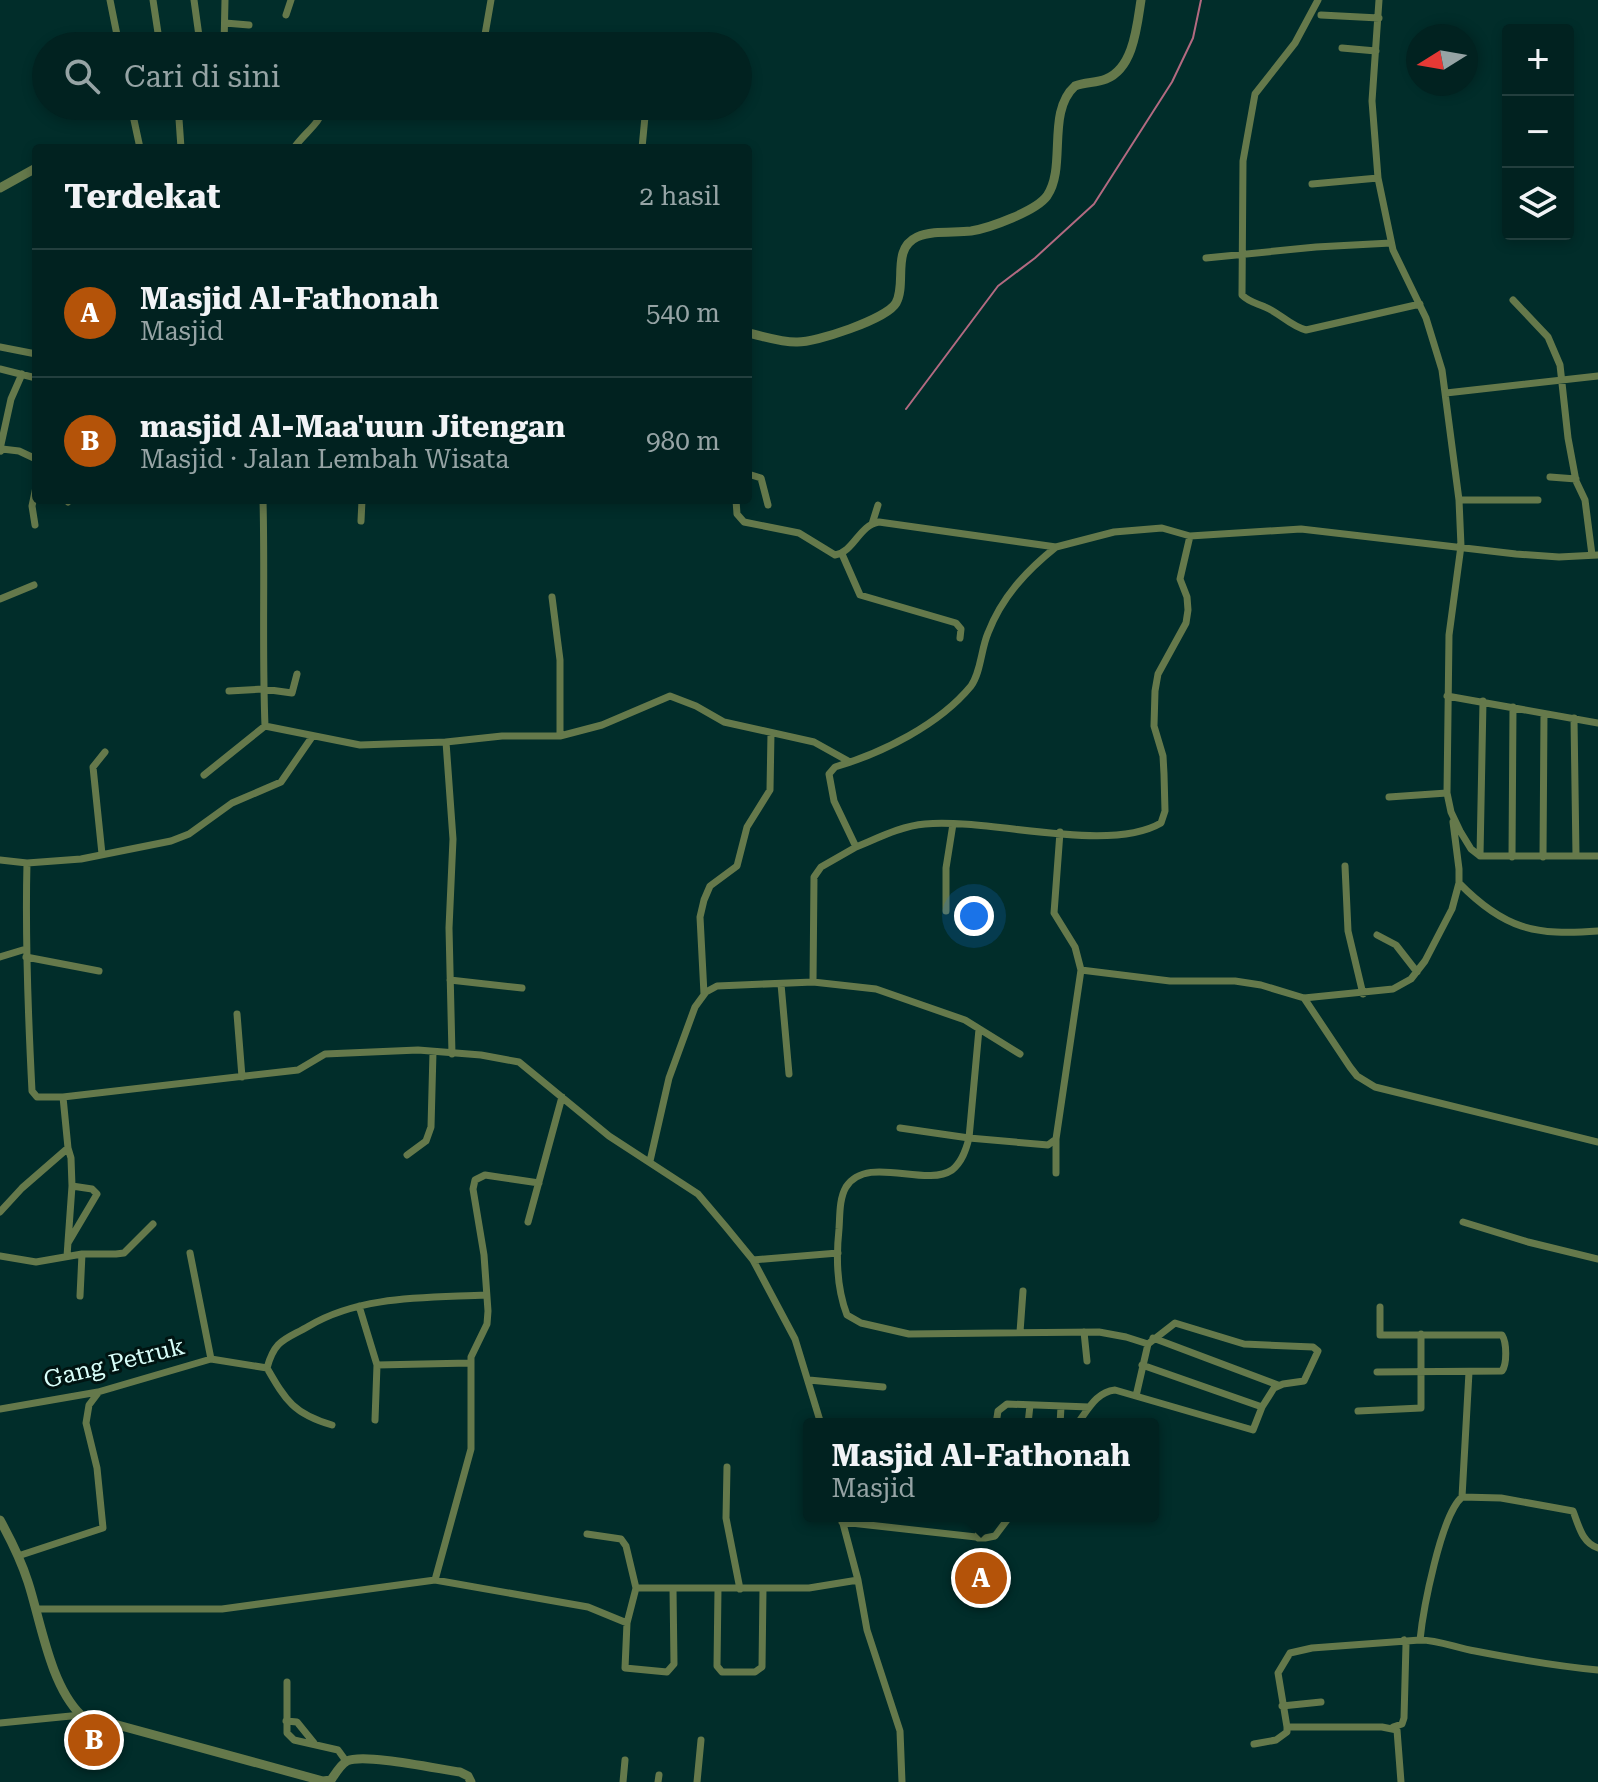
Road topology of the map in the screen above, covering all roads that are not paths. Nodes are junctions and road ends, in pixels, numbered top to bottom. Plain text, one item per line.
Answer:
1 (110, 0) edge
2 (153, 0) edge
3 (194, 0) edge
4 (225, 0) edge
5 (291, 0) edge
6 (491, 0) edge
7 (1141, 0) edge
8 (1318, 0) edge
9 (1379, 0) edge
10 (286, 15) dead end
11 (1321, 15) dead end
12 (1379, 18) junction
13 (225, 23) junction
14 (249, 25) dead end
15 (116, 32) edge
16 (158, 32) edge
17 (200, 32) edge
18 (225, 32) edge
19 (485, 32) edge
20 (1342, 48) dead end
21 (1376, 51) junction
22 (134, 120) edge
23 (179, 120) edge
24 (320, 120) edge
25 (645, 120) edge
26 (139, 144) edge
27 (181, 144) edge
28 (297, 144) edge
29 (642, 144) edge
30 (32, 170) edge
31 (1378, 178) junction
32 (1312, 184) dead end
33 (0, 188) edge
34 (1391, 243) junction
35 (1241, 255) junction
36 (1206, 258) dead end
37 (1513, 300) dead end
38 (1420, 304) junction
39 (752, 334) edge
40 (0, 347) edge
41 (32, 354) edge
42 (0, 369) edge
43 (22, 374) junction
44 (1598, 376) edge
45 (32, 377) edge
46 (1561, 381) junction
47 (1446, 393) junction
48 (1, 450) edge
49 (32, 457) edge
50 (752, 475) edge
51 (1550, 477) dead end
52 (1576, 479) junction
53 (1459, 500) junction
54 (1538, 500) dead end
55 (32, 504) edge
56 (263, 504) edge
57 (362, 504) edge
58 (736, 504) edge
59 (768, 505) dead end
60 (878, 505) dead end
61 (361, 521) dead end
62 (872, 524) junction
63 (35, 525) dead end
64 (1190, 536) junction
65 (1461, 546) junction
66 (1056, 547) junction
67 (842, 554) junction
68 (1595, 555) edge
69 (34, 585) dead end
70 (552, 597) dead end
71 (0, 599) edge
72 (960, 638) dead end
73 (297, 674) dead end
74 (263, 689) junction
75 (229, 691) dead end
76 (1447, 696) junction
77 (1483, 701) junction
78 (1513, 707) junction
79 (1544, 714) junction
80 (1574, 718) junction
81 (1598, 723) edge
82 (265, 726) junction
83 (771, 733) junction
84 (560, 736) junction
85 (312, 737) junction
86 (446, 742) junction
87 (105, 752) dead end
88 (850, 762) junction
89 (204, 775) dead end
90 (1447, 793) junction
91 (1389, 797) dead end
92 (1451, 812) junction
93 (953, 824) junction
94 (1060, 832) junction
95 (856, 847) junction
96 (102, 854) junction
97 (1480, 856) junction
98 (1576, 856) junction
99 (1598, 856) edge
100 (1512, 857) junction
101 (1543, 857) junction
102 (0, 860) edge
103 (27, 863) junction
104 (1345, 866) dead end
105 (1459, 883) junction
106 (946, 911) dead end
107 (1598, 931) edge
108 (1377, 935) dead end
109 (26, 953) junction
110 (0, 957) edge
111 (1081, 970) junction
112 (99, 971) dead end
113 (1417, 972) junction
114 (450, 980) junction
115 (813, 982) junction
116 (781, 984) junction
117 (522, 988) dead end
118 (704, 994) junction
119 (1363, 994) junction
120 (1304, 998) junction
121 (237, 1014) dead end
122 (979, 1029) junction
123 (433, 1052) junction
124 (452, 1054) junction
125 (1020, 1054) dead end
126 (789, 1074) dead end
127 (242, 1077) junction
128 (63, 1097) junction
129 (562, 1097) junction
130 (900, 1128) dead end
131 (969, 1138) junction
132 (1056, 1139) junction
133 (1598, 1142) edge
134 (68, 1148) junction
135 (407, 1155) dead end
136 (650, 1161) junction
137 (1056, 1173) dead end
138 (539, 1183) junction
139 (72, 1186) junction
140 (0, 1212) edge
141 (528, 1222) dead end
142 (1463, 1222) dead end
143 (153, 1224) dead end
144 (68, 1243) junction
145 (190, 1253) dead end
146 (838, 1253) junction
147 (82, 1254) junction
148 (0, 1256) edge
149 (67, 1256) junction
150 (1598, 1259) edge
151 (753, 1260) junction
152 (1023, 1291) dead end
153 (486, 1295) junction
154 (80, 1296) dead end
155 (359, 1306) junction
156 (1380, 1307) dead end
157 (1020, 1332) junction
158 (1084, 1332) junction
159 (1421, 1334) junction
160 (1151, 1341) junction
161 (211, 1359) junction
162 (1087, 1361) dead end
163 (470, 1363) junction
164 (377, 1365) junction
165 (1142, 1365) junction
166 (267, 1368) junction
167 (1377, 1372) dead end
168 (1421, 1372) junction
169 (1469, 1372) junction
170 (809, 1380) junction
171 (1278, 1385) junction
172 (883, 1387) dead end
173 (98, 1392) junction
174 (1136, 1396) junction
175 (1030, 1405) junction
176 (1061, 1407) junction
177 (1089, 1407) junction
178 (1262, 1407) junction
179 (0, 1409) edge
180 (1358, 1411) dead end
181 (819, 1418) edge
182 (997, 1418) edge
183 (1029, 1418) edge
184 (1060, 1418) edge
185 (1081, 1418) edge
186 (375, 1420) dead end
187 (332, 1425) dead end
188 (727, 1467) dead end
189 (1462, 1497) junction
190 (0, 1520) edge
191 (842, 1522) edge
192 (863, 1522) edge
193 (981, 1522) edge
194 (1006, 1522) edge
195 (587, 1534) dead end
196 (978, 1538) junction
197 (1598, 1548) edge
198 (18, 1556) junction
199 (435, 1580) junction
200 (858, 1580) junction
201 (636, 1588) junction
202 (673, 1588) junction
203 (718, 1589) junction
204 (740, 1589) junction
205 (763, 1589) junction
206 (36, 1609) junction
207 (627, 1623) junction
208 (1404, 1640) junction
209 (1420, 1640) junction
210 (1598, 1670) edge
211 (287, 1682) dead end
212 (1321, 1702) dead end
213 (1282, 1706) junction
214 (78, 1711) junction
215 (64, 1714) junction
216 (286, 1721) junction
217 (0, 1723) edge
218 (1287, 1727) junction
219 (1393, 1727) junction
220 (701, 1740) dead end
221 (314, 1743) junction
222 (1254, 1744) dead end
223 (81, 1745) dead end
224 (625, 1760) dead end
225 (346, 1761) junction
226 (331, 1781) edge
227 (471, 1782) edge
228 (623, 1782) edge
229 (697, 1782) edge
230 (902, 1782) edge
231 (1401, 1782) edge

1 - 15 street
2 - 16 street
3 - 17 street
4 - 13 street
5 - 10 street
6 - 19 street
7 - 39 street
8 - 35 street
9 - 12 street
11 - 12 street
12 - 21 street
13 - 14 street
13 - 18 street
20 - 21 street
21 - 31 street
22 - 26 street
23 - 27 street
24 - 28 street
25 - 29 street
30 - 33 street
31 - 32 street
31 - 34 street
34 - 35 street
34 - 38 street
35 - 36 street
35 - 38 street
37 - 46 street
38 - 47 street
40 - 41 street
42 - 43 street
43 - 45 street
43 - 48 street
44 - 46 street
46 - 47 street
46 - 52 street
47 - 53 street
48 - 49 street
50 - 59 street
51 - 52 street
52 - 68 street
53 - 54 street
53 - 65 street
55 - 63 street
56 - 74 street
57 - 61 street
58 - 67 street
60 - 62 street
62 - 66 street
62 - 67 street
64 - 65 street
64 - 66 street
64 - 94 street
65 - 68 street
65 - 76 street
66 - 88 street
67 - 72 street
69 - 71 street
70 - 84 street
73 - 74 street
74 - 75 street
74 - 82 street
76 - 77 street
76 - 90 street
77 - 78 street
77 - 97 street
78 - 79 street
78 - 100 street
79 - 80 street
79 - 101 street
80 - 81 street
80 - 98 street
82 - 85 street
82 - 89 street
83 - 84 street
83 - 88 street
83 - 118 street
84 - 86 street
85 - 86 street
85 - 96 street
86 - 114 street
87 - 96 street
88 - 95 street
90 - 91 street
90 - 92 street
92 - 97 street
92 - 105 street
93 - 94 street
93 - 95 street
93 - 106 street
94 - 111 street
95 - 115 street
96 - 103 street
97 - 100 street
98 - 99 street
98 - 101 street
100 - 101 street
102 - 103 street
103 - 109 street
104 - 119 street
105 - 107 street
105 - 113 street
108 - 113 street
109 - 110 street
109 - 112 street
109 - 128 street
111 - 120 street
111 - 132 street
113 - 119 street
114 - 117 street
114 - 124 street
115 - 116 street
115 - 122 street
116 - 118 street
116 - 126 street
118 - 136 street
119 - 120 street
120 - 133 street
121 - 127 street
122 - 125 street
122 - 131 street
123 - 124 street
123 - 127 street
123 - 135 street
124 - 129 street
127 - 128 street
128 - 134 street
129 - 136 street
129 - 138 street
130 - 131 street
131 - 132 street
131 - 146 street
132 - 137 street
134 - 139 street
134 - 140 street
136 - 151 street
138 - 141 street
138 - 153 street
139 - 144 street
139 - 144 street
142 - 150 street
143 - 147 street
144 - 149 street
145 - 161 street
146 - 151 street
146 - 157 street
147 - 149 street
147 - 154 street
148 - 149 street
151 - 170 street
152 - 157 street
153 - 155 street
153 - 163 street
155 - 164 street
155 - 166 street
156 - 159 street
157 - 158 street
158 - 160 street
158 - 162 street
159 - 168 street
159 - 169 street
160 - 165 street
160 - 171 street
160 - 171 street
161 - 166 street, Gang Petruk
161 - 173 street, Gang Petruk
163 - 164 street
163 - 199 street
164 - 186 street
165 - 174 street
165 - 178 street
166 - 187 street
167 - 168 street
168 - 169 street
168 - 180 street
169 - 189 street
170 - 172 street
170 - 181 street
171 - 178 street
173 - 179 street, Gang Petruk
173 - 198 street
174 - 177 street
174 - 178 street
175 - 176 street
175 - 182 street
175 - 183 street
176 - 177 street
176 - 184 street
177 - 185 street
188 - 204 street
189 - 197 street
189 - 209 street
190 - 198 street
191 - 200 street
192 - 196 street
193 - 196 street
194 - 196 street
195 - 201 street
198 - 206 street
199 - 206 street
199 - 207 street
200 - 205 street
200 - 230 street
201 - 202 street
201 - 207 street
202 - 203 street
202 - 207 street
203 - 204 street
203 - 205 street
204 - 205 street
206 - 214 street
208 - 209 street
208 - 213 street
208 - 219 street
209 - 210 street
211 - 216 street
212 - 213 street
213 - 218 street
214 - 215 street
214 - 215 street
214 - 223 street
214 - 226 street
215 - 217 street
216 - 221 street
216 - 221 street
218 - 219 street
218 - 222 street
219 - 231 street
220 - 229 street
221 - 225 street
224 - 228 street
225 - 226 street
225 - 227 street

